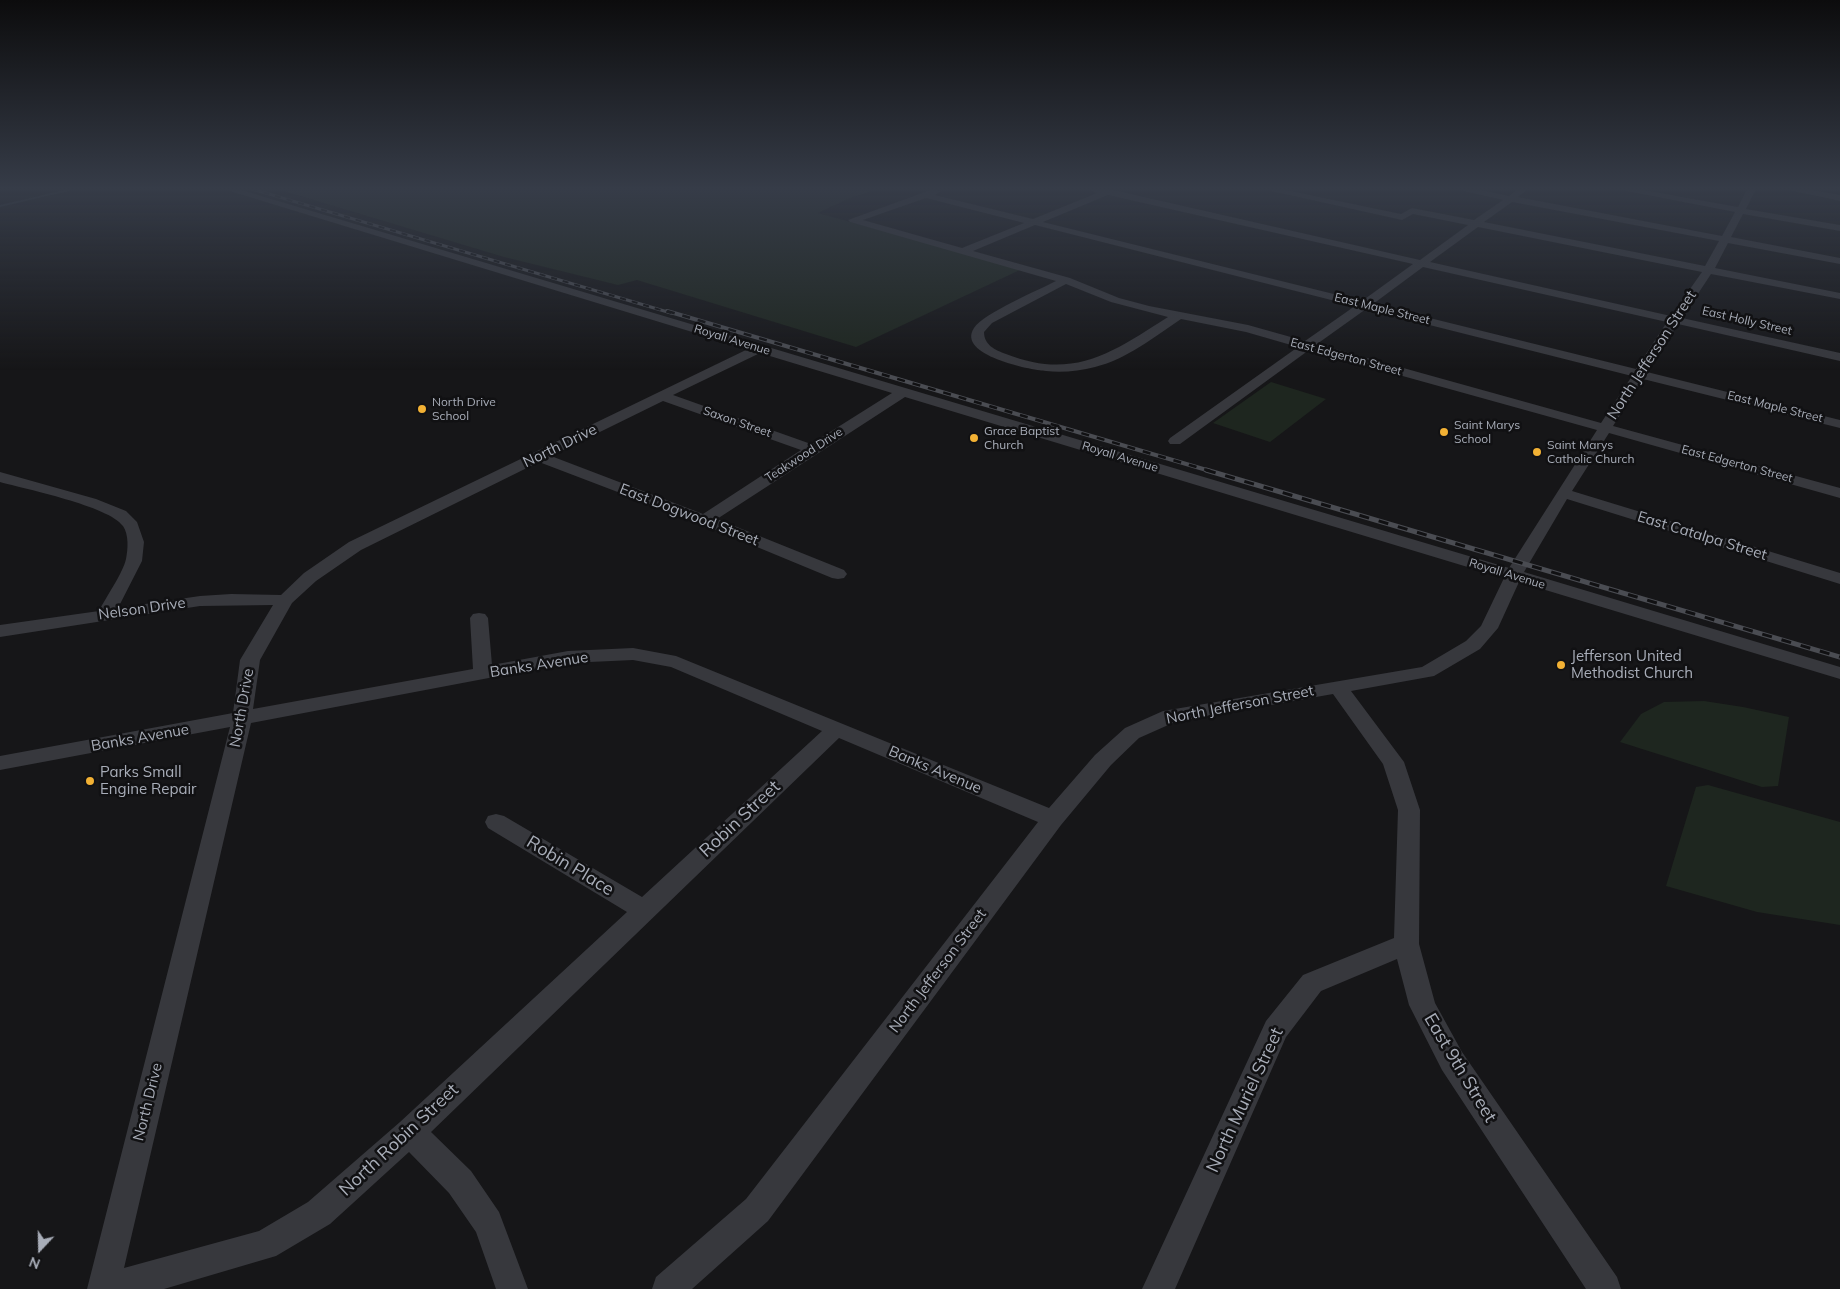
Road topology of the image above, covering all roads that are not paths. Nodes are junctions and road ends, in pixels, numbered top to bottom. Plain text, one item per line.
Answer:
1 (427, 249) edge
2 (956, 249) edge
3 (968, 249) edge
4 (1142, 249) edge
5 (1363, 249) edge
6 (1442, 249) edge
7 (1606, 249) edge
8 (1719, 249) edge
9 (1778, 249) edge
10 (963, 251) junction
11 (1840, 261) edge
12 (1423, 263) junction
13 (1709, 270) junction
14 (1066, 280) junction
15 (1840, 296) edge
16 (1363, 305) junction
17 (1179, 315) junction
18 (1675, 319) junction
19 (1305, 346) junction
20 (760, 348) junction
21 (1840, 357) edge
22 (1640, 373) junction
23 (904, 392) junction
24 (662, 396) junction
25 (1840, 424) edge
26 (1604, 428) junction
27 (1174, 441) dead end
28 (812, 449) junction
29 (540, 457) junction
30 (0, 477) edge
31 (1563, 493) junction
32 (1840, 493) edge
33 (705, 520) junction
34 (838, 574) dead end
35 (1513, 576) junction
36 (1840, 578) edge
37 (285, 600) junction
38 (106, 614) junction
39 (479, 618) dead end
40 (0, 631) edge
41 (483, 673) junction
42 (1840, 673) edge
43 (1338, 687) junction
44 (242, 719) junction
45 (837, 728) junction
46 (0, 763) edge
47 (1053, 819) junction
48 (496, 822) dead end
49 (644, 910) junction
50 (1406, 944) junction
51 (410, 1132) junction
52 (102, 1289) edge
53 (106, 1289) edge
54 (512, 1289) edge
55 (668, 1289) edge
56 (1158, 1289) edge
57 (1605, 1289) edge

1 - 20 street, Royall Avenue
2 - 10 street, East Edgerton Street
3 - 10 street
4 - 16 street, East Maple Street
5 - 12 street, East Holly Street
6 - 12 street
7 - 13 street
8 - 13 street, North Jefferson Street
9 - 11 street
10 - 14 street, East Edgerton Street
12 - 16 street
12 - 18 street, East Holly Street
13 - 15 street
13 - 18 street, North Jefferson Street
14 - 17 street, East Edgerton Street
14 - 17 street
16 - 19 street
16 - 22 street, East Maple Street
17 - 19 street, East Edgerton Street
18 - 21 street, East Holly Street
18 - 22 street, North Jefferson Street
19 - 26 street, East Edgerton Street
19 - 27 street
20 - 23 street, Royall Avenue
20 - 24 street, North Drive
22 - 25 street, East Maple Street
22 - 26 street, North Jefferson Street
23 - 28 street, Teakwood Drive
23 - 35 street, Royall Avenue
24 - 28 street, Saxon Street
24 - 29 street, North Drive
26 - 31 street, North Jefferson Street
26 - 32 street, East Edgerton Street
28 - 33 street, Teakwood Drive
29 - 33 street, East Dogwood Street
29 - 37 street, North Drive
30 - 38 street
31 - 35 street, North Jefferson Street
31 - 36 street, East Catalpa Street
33 - 34 street, East Dogwood Street
35 - 42 street, Royall Avenue
35 - 43 street, North Jefferson Street
37 - 38 street, Nelson Drive
37 - 44 street, North Drive
38 - 40 street, Nelson Drive
39 - 41 street
41 - 44 street, Banks Avenue
41 - 45 street, Banks Avenue
43 - 47 street, North Jefferson Street
43 - 50 street, East 9th Street
44 - 46 street, Banks Avenue
44 - 52 street, North Drive
45 - 47 street, Banks Avenue
45 - 49 street, Robin Street
47 - 55 street, North Jefferson Street
48 - 49 street, Robin Place
49 - 51 street, North Robin Street
50 - 56 street, North Muriel Street
50 - 57 street, East 9th Street
51 - 53 street, North Robin Street
51 - 54 street

